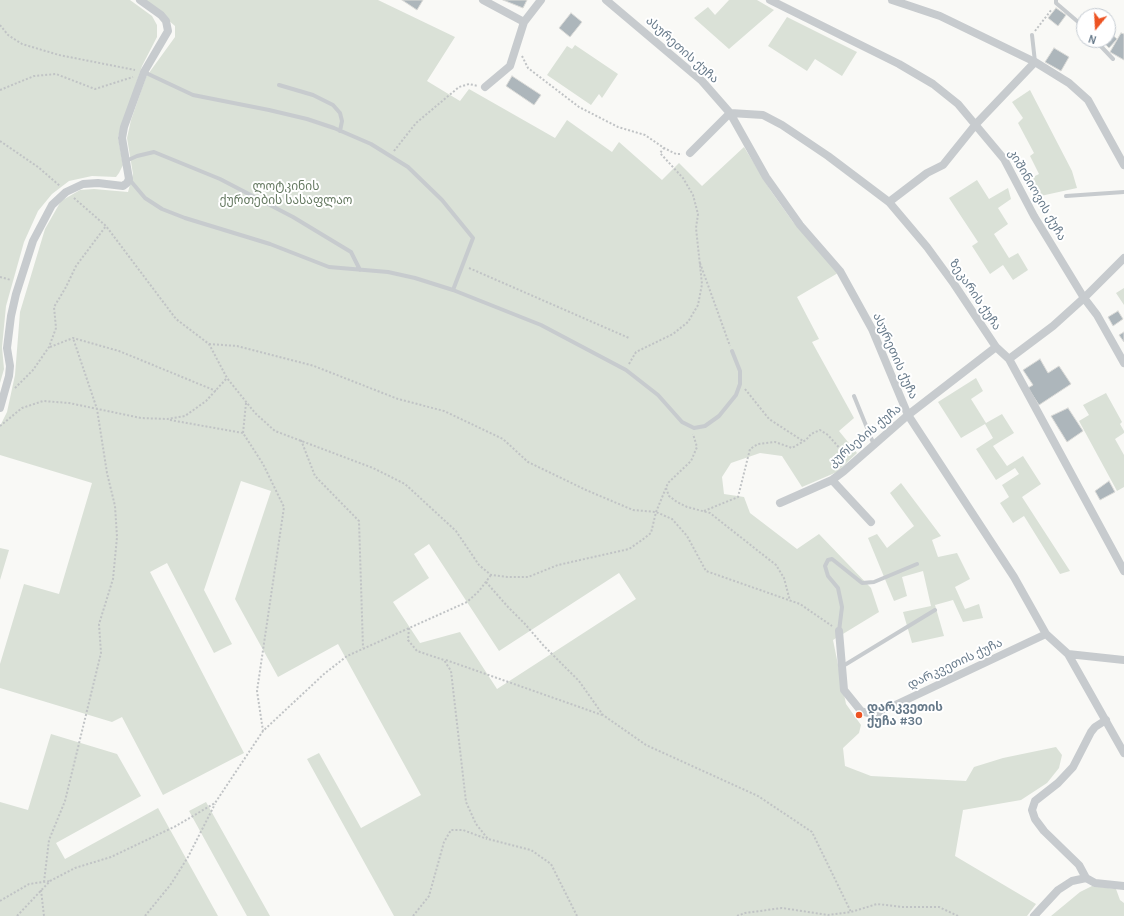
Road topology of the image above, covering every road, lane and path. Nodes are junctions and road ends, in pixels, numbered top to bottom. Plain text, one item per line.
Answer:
1 (140, 0) edge
2 (483, 0) edge
3 (541, 0) edge
4 (606, 0) edge
5 (770, 0) edge
6 (892, 0) edge
7 (1056, 1) edge
8 (1076, 20) edge
9 (524, 22) junction
10 (0, 25) edge
11 (1032, 35) joint
12 (517, 48) junction
13 (1103, 48) edge
14 (1113, 59) dead end
15 (1035, 62) junction
16 (144, 72) junction
17 (279, 85) dead end
18 (485, 87) joint
19 (0, 90) edge
20 (730, 113) junction
21 (976, 124) junction
22 (340, 131) junction
23 (0, 141) edge
24 (664, 148) junction
25 (690, 153) joint
26 (391, 155) junction
27 (126, 161) junction
28 (1124, 165) edge
29 (129, 179) junction
30 (66, 192) junction
31 (1124, 192) edge
32 (1066, 196) dead end
33 (889, 202) junction
34 (106, 226) junction
35 (1124, 258) edge
36 (699, 259) junction
37 (463, 265) junction
38 (360, 270) junction
39 (0, 277) edge
40 (20, 283) junction
41 (453, 290) junction
42 (1084, 298) junction
43 (73, 338) junction
44 (629, 338) dead end
45 (209, 344) junction
46 (49, 347) junction
47 (996, 347) junction
48 (732, 351) joint
49 (1009, 359) junction
50 (1124, 363) edge
51 (626, 370) junction
52 (227, 378) junction
53 (740, 384) junction
54 (216, 391) junction
55 (2, 396) junction
56 (854, 396) dead end
57 (246, 402) junction
58 (0, 408) edge
59 (97, 409) junction
60 (908, 415) junction
61 (167, 419) junction
62 (688, 425) junction
63 (0, 426) edge
64 (243, 433) junction
65 (300, 439) junction
66 (803, 442) junction
67 (874, 445) junction
68 (844, 472) junction
69 (832, 480) junction
70 (666, 488) junction
71 (780, 503) dead end
72 (656, 512) junction
73 (704, 512) junction
74 (871, 522) dead end
75 (917, 564) dead end
76 (1124, 571) edge
77 (491, 575) junction
78 (486, 582) junction
79 (790, 601) junction
80 (935, 610) dead end
81 (409, 628) junction
82 (840, 631) junction
83 (1046, 634) junction
84 (363, 648) junction
85 (1068, 654) junction
86 (444, 660) junction
87 (1124, 660) edge
88 (842, 666) junction
89 (603, 715) junction
90 (1106, 720) junction
91 (263, 731) junction
92 (1124, 753) edge
93 (215, 803) junction
94 (488, 839) junction
95 (1086, 878) junction
96 (50, 881) junction
97 (44, 882) junction
98 (1124, 886) edge
99 (41, 890) junction
100 (0, 901) edge
101 (851, 912) junction
102 (17, 916) edge
103 (44, 916) edge
104 (145, 916) edge
105 (413, 916) edge
106 (577, 916) edge
107 (737, 916) edge
108 (958, 916) edge
109 (1034, 916) edge

1 - 16 street
2 - 9 street
3 - 9 street
4 - 20 street, ასურეთის ქუჩა
5 - 21 street, კიშინიოვის ქუჩა
6 - 15 street
7 - 8 lane
7 - 11 path
9 - 12 street
10 - 16 path
11 - 15 lane
12 - 18 street
12 - 24 path
13 - 14 lane
15 - 21 street
15 - 28 street
16 - 19 path
16 - 22 lane
16 - 27 street
17 - 22 lane
18 - 26 path
20 - 25 street
20 - 33 street, ზეკარის ქუჩა
20 - 60 street, ასურეთის ქუჩა
21 - 33 street
21 - 42 street, კიშინიოვის ქუჩა
22 - 26 lane
23 - 30 path
24 - 25 path
24 - 36 path
26 - 37 lane
27 - 29 street
27 - 38 lane
29 - 30 street
29 - 38 lane
30 - 34 path
30 - 40 street
31 - 32 lane
33 - 47 street, ზეკარის ქუჩა
34 - 45 path
34 - 46 path
35 - 42 street
36 - 48 path
36 - 51 path
37 - 41 lane
37 - 44 path
38 - 41 lane
39 - 40 path
40 - 55 street
41 - 51 lane
42 - 49 street
42 - 50 street, კიშინიოვის ქუჩა
43 - 46 path
43 - 54 path
43 - 59 path
45 - 52 path
45 - 72 path
46 - 55 path
47 - 49 street, ზეკარის ქუჩა
47 - 60 street, კურსების ქუჩა
48 - 53 lane
49 - 76 street, ზეკარის ქუჩა
51 - 62 lane
52 - 54 path
52 - 57 path
53 - 62 lane
53 - 66 path
54 - 61 path
55 - 58 street
56 - 67 lane
57 - 64 path
57 - 65 path
59 - 61 path
59 - 63 path
59 - 97 path
60 - 67 street, კურსების ქუჩა
60 - 83 street, ასურეთის ქუჩა
61 - 64 path
62 - 70 path
64 - 91 path
65 - 77 path
65 - 84 path
66 - 68 path
66 - 73 path
67 - 68 street, კურსების ქუჩა
68 - 69 street, კურსების ქუჩა
69 - 71 street, კურსების ქუჩა
69 - 74 street
70 - 72 path
70 - 73 path
72 - 77 path
72 - 79 path
73 - 79 path
75 - 82 lane
77 - 78 path
78 - 81 path
78 - 89 path
79 - 82 path
80 - 88 lane
81 - 84 path
81 - 86 path
82 - 88 street
83 - 85 street, ასურეთის ქუჩა
83 - 88 street, დარკვეთის ქუჩა
84 - 91 path
85 - 87 street
85 - 90 street, ასურეთის ქუჩა
86 - 89 path
86 - 94 path
89 - 101 path
90 - 92 street, ასურეთის ქუჩა
90 - 95 street
91 - 93 path
93 - 96 path
93 - 104 path
94 - 105 path
94 - 106 path
95 - 98 street
95 - 109 street
96 - 97 path
96 - 99 path
97 - 100 path
99 - 102 path
99 - 103 path
101 - 107 path
101 - 108 path

